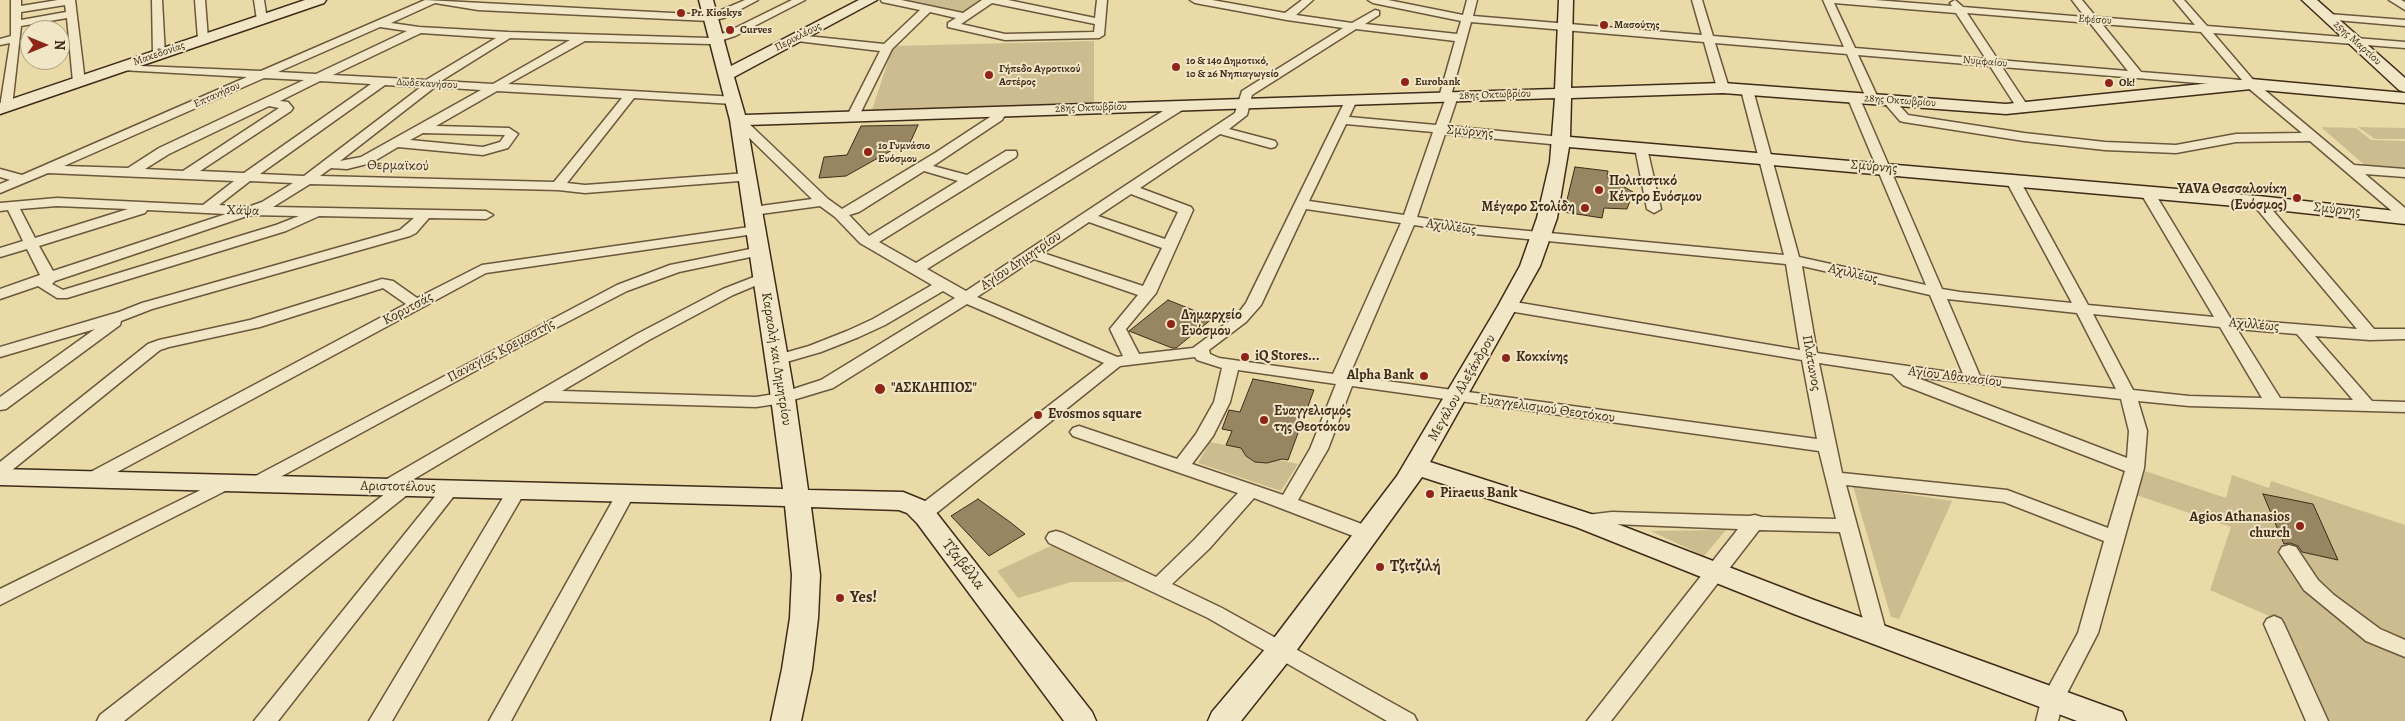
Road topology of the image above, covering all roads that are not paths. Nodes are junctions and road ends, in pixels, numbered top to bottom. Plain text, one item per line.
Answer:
1 (70, 0) edge
2 (157, 0) edge
3 (200, 0) edge
4 (259, 0) edge
5 (317, 0) edge
6 (433, 0) edge
7 (706, 0) edge
8 (753, 0) edge
9 (800, 0) edge
10 (870, 0) edge
11 (886, 0) edge
12 (989, 0) edge
13 (993, 0) edge
14 (1102, 0) edge
15 (1195, 0) edge
16 (1263, 0) edge
17 (1308, 0) edge
18 (1372, 0) edge
19 (1472, 0) edge
20 (1566, 0) edge
21 (1697, 0) edge
22 (1828, 0) edge
23 (1836, 0) edge
24 (2077, 0) edge
25 (2179, 0) edge
26 (2309, 0) edge
27 (1219, 2) edge
28 (14, 5) edge
29 (1957, 5) edge
30 (928, 8) junction
31 (1250, 10) junction
32 (1375, 13) dead end
33 (73, 14) junction
34 (632, 14) junction
35 (963, 16) junction
36 (1286, 17) junction
37 (2328, 17) junction
38 (710, 18) junction
39 (1468, 19) junction
40 (262, 20) junction
41 (2092, 20) junction
42 (1100, 22) junction
43 (2405, 22) edge
44 (15, 24) junction
45 (378, 24) junction
46 (1352, 26) junction
47 (1565, 28) junction
48 (2203, 28) junction
49 (418, 30) junction
50 (508, 35) junction
51 (16, 38) junction
52 (582, 38) junction
53 (606, 38) junction
54 (797, 38) junction
55 (1462, 38) junction
56 (203, 39) junction
57 (1709, 39) junction
58 (716, 40) junction
59 (2354, 40) junction
60 (0, 42) edge
61 (2405, 45) edge
62 (887, 48) junction
63 (1849, 50) junction
64 (159, 55) junction
65 (1995, 63) junction
66 (121, 68) junction
67 (261, 75) junction
68 (726, 75) junction
69 (2137, 75) junction
70 (317, 78) junction
71 (383, 81) junction
72 (79, 82) junction
73 (430, 84) junction
74 (2251, 84) junction
75 (2405, 86) edge
76 (497, 88) junction
77 (1723, 88) junction
78 (1747, 90) junction
79 (1564, 92) junction
80 (630, 95) junction
81 (1449, 96) junction
82 (1879, 98) junction
83 (2405, 98) edge
84 (1854, 99) junction
85 (1351, 100) junction
86 (268, 102) junction
87 (1244, 104) junction
88 (1180, 106) junction
89 (3, 108) edge
90 (2023, 108) junction
91 (735, 110) junction
92 (1001, 112) junction
93 (853, 116) junction
94 (1342, 120) junction
95 (420, 129) junction
96 (1219, 130) junction
97 (1442, 130) junction
98 (2312, 137) junction
99 (189, 140) junction
100 (1562, 141) junction
101 (234, 143) junction
102 (396, 143) junction
103 (1271, 144) dead end
104 (1641, 148) junction
105 (1011, 154) dead end
106 (1766, 158) junction
107 (327, 164) junction
108 (922, 167) junction
109 (48, 168) junction
110 (1884, 168) junction
111 (2351, 169) junction
112 (131, 172) junction
113 (0, 173) edge
114 (2405, 173) edge
115 (186, 174) junction
116 (247, 176) junction
117 (747, 176) junction
118 (24, 179) junction
119 (2012, 179) junction
120 (307, 180) junction
121 (969, 180) junction
122 (558, 186) junction
123 (0, 189) edge
124 (1129, 189) junction
125 (2147, 192) junction
126 (823, 202) junction
127 (2258, 202) junction
128 (1301, 204) junction
129 (152, 207) junction
130 (1654, 209) dead end
131 (8, 210) edge
132 (205, 210) junction
133 (252, 211) junction
134 (318, 213) junction
135 (425, 214) junction
136 (840, 214) junction
137 (486, 215) dead end
138 (2405, 216) edge
139 (1088, 217) junction
140 (1410, 221) junction
141 (756, 231) junction
142 (1542, 238) junction
143 (869, 242) junction
144 (31, 244) junction
145 (1168, 245) junction
146 (0, 254) edge
147 (1032, 254) junction
148 (1793, 260) junction
149 (915, 270) junction
150 (764, 277) junction
151 (47, 279) junction
152 (942, 285) junction
153 (1148, 293) junction
154 (1937, 293) junction
155 (0, 294) edge
156 (966, 298) junction
157 (416, 304) junction
158 (1509, 306) junction
159 (2082, 308) junction
160 (124, 315) junction
161 (2224, 322) junction
162 (2302, 330) junction
163 (2405, 334) edge
164 (2370, 335) junction
165 (0, 352) edge
166 (1204, 356) junction
167 (1809, 356) junction
168 (1133, 359) junction
169 (776, 360) junction
170 (1115, 362) junction
171 (1231, 364) junction
172 (1897, 370) junction
173 (1342, 380) junction
174 (1974, 380) junction
175 (542, 396) junction
176 (2128, 396) junction
177 (1457, 397) junction
178 (783, 398) junction
179 (2274, 402) junction
180 (0, 405) edge
181 (2366, 405) junction
182 (2405, 407) edge
183 (1079, 432) dead end
184 (1827, 446) junction
185 (1416, 466) junction
186 (1181, 467) junction
187 (2135, 468) junction
188 (0, 471) edge
189 (0, 477) edge
190 (1834, 478) junction
191 (89, 480) junction
192 (227, 483) junction
193 (254, 484) junction
194 (396, 487) junction
195 (451, 488) junction
196 (517, 490) junction
197 (1250, 491) junction
198 (626, 492) junction
199 (796, 497) junction
200 (1287, 503) junction
201 (922, 514) junction
202 (1585, 521) junction
203 (1755, 521) junction
204 (1846, 526) junction
205 (1368, 534) junction
206 (1056, 538) dead end
207 (2115, 538) junction
208 (2289, 552) dead end
209 (1716, 572) junction
210 (1158, 585) junction
211 (0, 598) edge
212 (2274, 624) dead end
213 (1877, 635) junction
214 (2405, 649) edge
215 (1281, 650) junction
216 (2050, 711) edge
217 (1225, 720) edge
218 (108, 721) edge
219 (265, 721) edge
220 (380, 721) edge
221 (500, 721) edge
222 (786, 721) edge
223 (1081, 721) edge
224 (1406, 721) edge
225 (1598, 721) edge
226 (2110, 721) edge
227 (2317, 721) edge

1 - 28 street
1 - 33 street
2 - 64 street
3 - 56 street
4 - 40 street
5 - 40 street, Μακεδονίας
6 - 34 street
6 - 45 street, Επτανήσου
7 - 38 street, Καραολή και Δημητρίου
8 - 38 street
9 - 58 street
10 - 54 street, Περικλέους
11 - 30 street
12 - 35 street
13 - 42 street
14 - 42 street
15 - 27 street
16 - 31 street
17 - 36 street
18 - 39 street
19 - 39 street
20 - 47 street, Μεγάλου Αλεξάνδρου
21 - 57 street
22 - 63 street
23 - 29 street, Εφέσου
24 - 41 street
25 - 48 street
26 - 37 street, 25ης Μαρτίου
27 - 31 street
28 - 44 street
29 - 41 street, Εφέσου
29 - 65 street
30 - 35 street
30 - 62 street
31 - 36 street
32 - 46 street, Αγίου Δημητρίου
33 - 44 street
33 - 72 street
34 - 38 street
34 - 53 street
35 - 42 street
36 - 46 street
37 - 43 street
37 - 59 street, 25ης Μαρτίου
38 - 58 street, Καραολή και Δημητρίου
39 - 47 street
39 - 55 street
40 - 56 street, Μακεδονίας
41 - 48 street, Εφέσου
41 - 69 street
44 - 51 street
45 - 49 street
45 - 67 street, Επτανήσου
46 - 55 street
46 - 87 street, Αγίου Δημητρίου
47 - 57 street, Νυμφαίου
47 - 79 street, Μεγάλου Αλεξάνδρου
48 - 59 street, Εφέσου
48 - 74 street
49 - 50 street
49 - 70 street
50 - 52 street
50 - 73 street
51 - 60 street
51 - 89 street
52 - 53 street
52 - 76 street
53 - 58 street
54 - 62 street
54 - 68 street, Περικλέους
55 - 81 street
56 - 64 street, Μακεδονίας
57 - 63 street, Νυμφαίου
57 - 77 street
58 - 68 street, Καραολή και Δημητρίου
59 - 61 street, Εφέσου
59 - 75 street, 25ης Μαρτίου
62 - 93 street
63 - 65 street, Νυμφαίου
63 - 82 street
64 - 66 street, Μακεδονίας
65 - 69 street, Νυμφαίου
65 - 90 street
66 - 67 street, Δωδεκανήσου
66 - 72 street, Μακεδονίας
67 - 70 street, Δωδεκανήσου
67 - 109 street, Επτανήσου
68 - 91 street, Καραολή και Δημητρίου
69 - 74 street, Νυμφαίου
70 - 71 street, Δωδεκανήσου
70 - 86 street
71 - 73 street, Δωδεκανήσου
71 - 116 street
72 - 89 street, Μακεδονίας
73 - 76 street, Δωδεκανήσου
73 - 107 street
74 - 83 street, Νυμφαίου
74 - 90 street, 28ης Οκτωβρίου
74 - 98 street
76 - 80 street, Δωδεκανήσου
76 - 95 street
77 - 78 street, 28ης Οκτωβρίου
77 - 79 street, 28ης Οκτωβρίου
78 - 84 street, 28ης Οκτωβρίου
78 - 106 street, Πλάτωνος
79 - 81 street, 28ης Οκτωβρίου
79 - 100 street, Μεγάλου Αλεξάνδρου
80 - 91 street, Δωδεκανήσου
80 - 122 street
81 - 85 street, 28ης Οκτωβρίου
81 - 97 street
82 - 84 street, 28ης Οκτωβρίου
82 - 90 street, 28ης Οκτωβρίου
82 - 98 street
84 - 110 street
85 - 87 street, 28ης Οκτωβρίου
85 - 94 street
86 - 99 street
86 - 101 street
87 - 88 street, 28ης Οκτωβρίου
87 - 96 street, Αγίου Δημητρίου
88 - 92 street, 28ης Οκτωβρίου
88 - 149 street
91 - 93 street, 28ης Οκτωβρίου
91 - 117 street, Καραολή και Δημητρίου
91 - 126 street
92 - 93 street, 28ης Οκτωβρίου
92 - 108 street
94 - 97 street, Σμύρνης
94 - 128 street
95 - 102 street
95 - 102 street
96 - 103 street
96 - 124 street, Αγίου Δημητρίου
97 - 100 street, Σμύρνης
97 - 140 street
98 - 111 street
99 - 101 street
99 - 112 street
100 - 104 street, Σμύρνης
100 - 142 street, Μεγάλου Αλεξάνδρου
101 - 115 street
102 - 107 street
104 - 106 street, Σμύρνης
104 - 130 street
105 - 121 street
106 - 110 street, Σμύρνης
106 - 148 street, Πλάτωνος
107 - 120 street
108 - 121 street
108 - 136 street
109 - 112 street, Θερμαϊκού
109 - 118 street, Επτανήσου
110 - 119 street, Σμύρνης
110 - 154 street
111 - 114 street
111 - 138 street
112 - 115 street, Θερμαϊκού
113 - 118 street
115 - 116 street, Θερμαϊκού
116 - 120 street, Θερμαϊκού
116 - 132 street
117 - 122 street, Θερμαϊκού
117 - 141 street, Καραολή και Δημητρίου
118 - 123 street, Επτανήσου
119 - 125 street, Σμύρνης
119 - 159 street
120 - 122 street, Θερμαϊκού
120 - 133 street
121 - 143 street
124 - 139 street, Αγίου Δημητρίου
124 - 145 street
125 - 127 street, Σμύρνης
125 - 161 street
126 - 136 street
126 - 141 street
127 - 138 street, Σμύρνης
127 - 164 street
128 - 140 street, Αχιλλέως
128 - 166 street
129 - 131 street, Χάψα
129 - 132 street, Χάψα
129 - 144 street
131 - 144 street
132 - 133 street, Χάψα
133 - 134 street, Χάψα
133 - 151 street
134 - 135 street, Χάψα
134 - 151 street
135 - 137 street, Χάψα
135 - 160 street
136 - 143 street
139 - 145 street
139 - 147 street, Αγίου Δημητρίου
140 - 142 street, Αχιλλέως
140 - 173 street
141 - 150 street, Καραολή και Δημητρίου
141 - 157 street, Κορυτσάς
141 - 193 street, Παναγίας Κρεμαστής
142 - 148 street, Αχιλλέως
142 - 158 street, Μεγάλου Αλεξάνδρου
143 - 149 street
144 - 146 street
144 - 151 street
145 - 153 street
147 - 153 street
147 - 156 street, Αγίου Δημητρίου
148 - 154 street, Αχιλλέως
148 - 167 street, Πλάτωνος
149 - 152 street
150 - 169 street, Καραολή και Δημητρίου
150 - 175 street
151 - 155 street
152 - 156 street
152 - 169 street
153 - 168 street
154 - 159 street, Αχιλλέως
154 - 174 street
156 - 170 street
156 - 178 street, Αγίου Δημητρίου
157 - 188 street
157 - 191 street, Κορυτσάς
158 - 167 street, Αγίου Αθανασίου
158 - 177 street, Μεγάλου Αλεξάνδρου
159 - 161 street, Αχιλλέως
159 - 176 street
160 - 165 street
160 - 180 street
161 - 162 street, Αχιλλέως
161 - 179 street
162 - 164 street, Αχιλλέως
162 - 181 street
163 - 164 street, Αχιλλέως
166 - 168 street, Ευαγγελισμού Θεοτόκου
166 - 171 street, Ευαγγελισμού Θεοτόκου
167 - 172 street, Αγίου Αθανασίου
167 - 184 street, Πλάτωνος
168 - 170 street, Ευαγγελισμού Θεοτόκου
169 - 178 street, Καραολή και Δημητρίου
170 - 201 street
171 - 173 street, Ευαγγελισμού Θεοτόκου
171 - 186 street
172 - 174 street, Αγίου Αθανασίου
172 - 187 street
173 - 177 street, Ευαγγελισμού Θεοτόκου
173 - 200 street
174 - 176 street, Αγίου Αθανασίου
175 - 178 street, Αγίου Δημητρίου
175 - 194 street
176 - 179 street, Αγίου Αθανασίου
176 - 187 street
177 - 184 street, Ευαγγελισμού Θεοτόκου
177 - 185 street, Μεγάλου Αλεξάνδρου
178 - 199 street, Καραολή και Δημητρίου
179 - 181 street, Αγίου Αθανασίου
181 - 182 street, Αγίου Αθανασίου
183 - 186 street
184 - 190 street, Πλάτωνος
185 - 202 street
185 - 205 street, Μεγάλου Αλεξάνδρου
186 - 197 street
187 - 207 street
189 - 191 street, Αριστοτέλους
190 - 204 street, Πλάτωνος
190 - 207 street
191 - 192 street, Αριστοτέλους
192 - 193 street, Αριστοτέλους
192 - 211 street
193 - 194 street, Αριστοτέλους
194 - 195 street, Αριστοτέλους
194 - 218 street
195 - 196 street, Αριστοτέλους
195 - 219 street
196 - 198 street, Αριστοτέλους
196 - 220 street
197 - 200 street
197 - 210 street
198 - 199 street, Αριστοτέλους
198 - 221 street
199 - 201 street, Τζαβέλλα
199 - 222 street, Καραολή και Δημητρίου
200 - 205 street
201 - 223 street, Τζαβέλλα
202 - 203 street
202 - 209 street
203 - 204 street
203 - 209 street
204 - 213 street, Πλάτωνος
205 - 215 street, Μεγάλου Αλεξάνδρου
206 - 210 street
207 - 216 street
208 - 214 street
209 - 213 street
209 - 225 street
210 - 215 street
212 - 227 street
213 - 216 street
215 - 217 street, Μεγάλου Αλεξάνδρου
215 - 224 street
216 - 226 street

